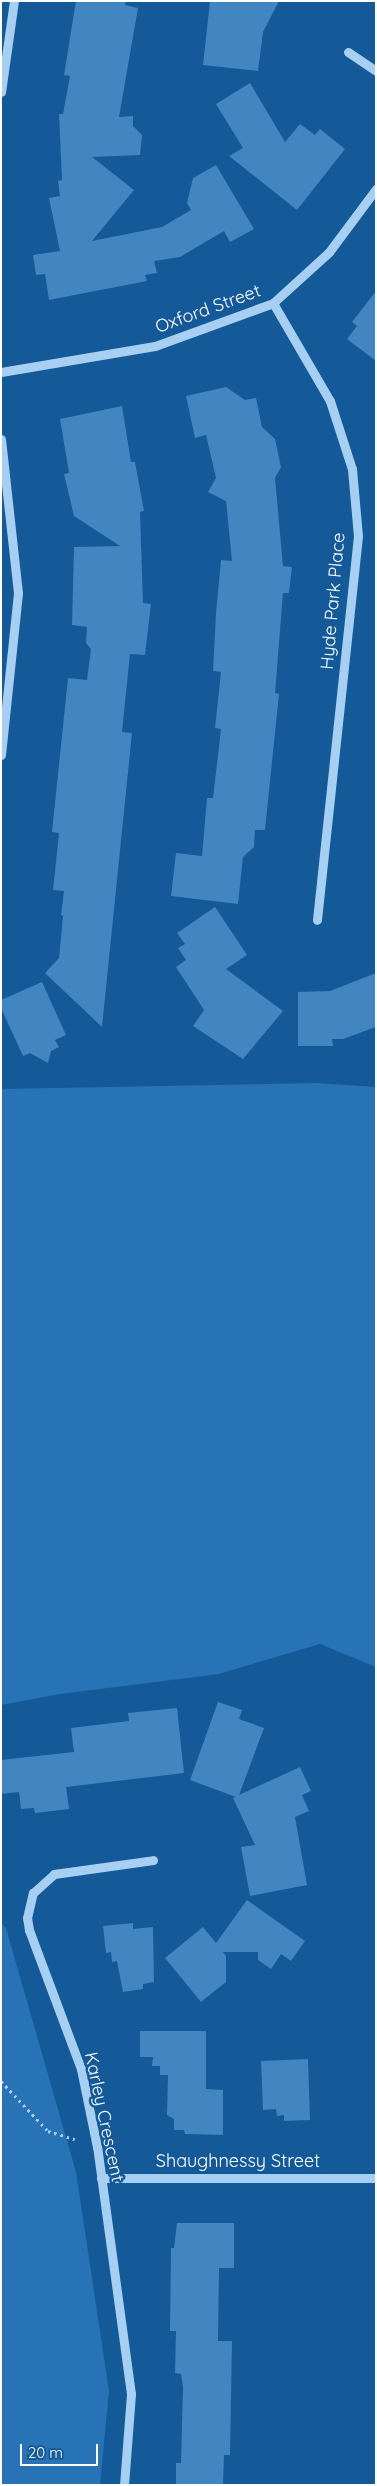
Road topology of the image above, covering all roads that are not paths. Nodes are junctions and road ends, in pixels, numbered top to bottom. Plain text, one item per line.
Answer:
1 (14, 1) edge
2 (348, 52) dead end
3 (376, 71) edge
4 (1, 92) edge
5 (376, 189) edge
6 (273, 303) junction
7 (1, 372) edge
8 (1, 439) edge
9 (1, 755) edge
10 (317, 920) dead end
11 (153, 1860) dead end
12 (101, 2178) junction
13 (376, 2178) edge
14 (124, 2485) edge

1 - 4 street
2 - 3 street
5 - 6 street, Oxford Street
6 - 7 street, Oxford Street
6 - 10 street, Hyde Park Place
8 - 9 street
11 - 12 street, Karley Crescent
12 - 13 street, Shaughnessy Street
12 - 14 street, Karley Crescent

